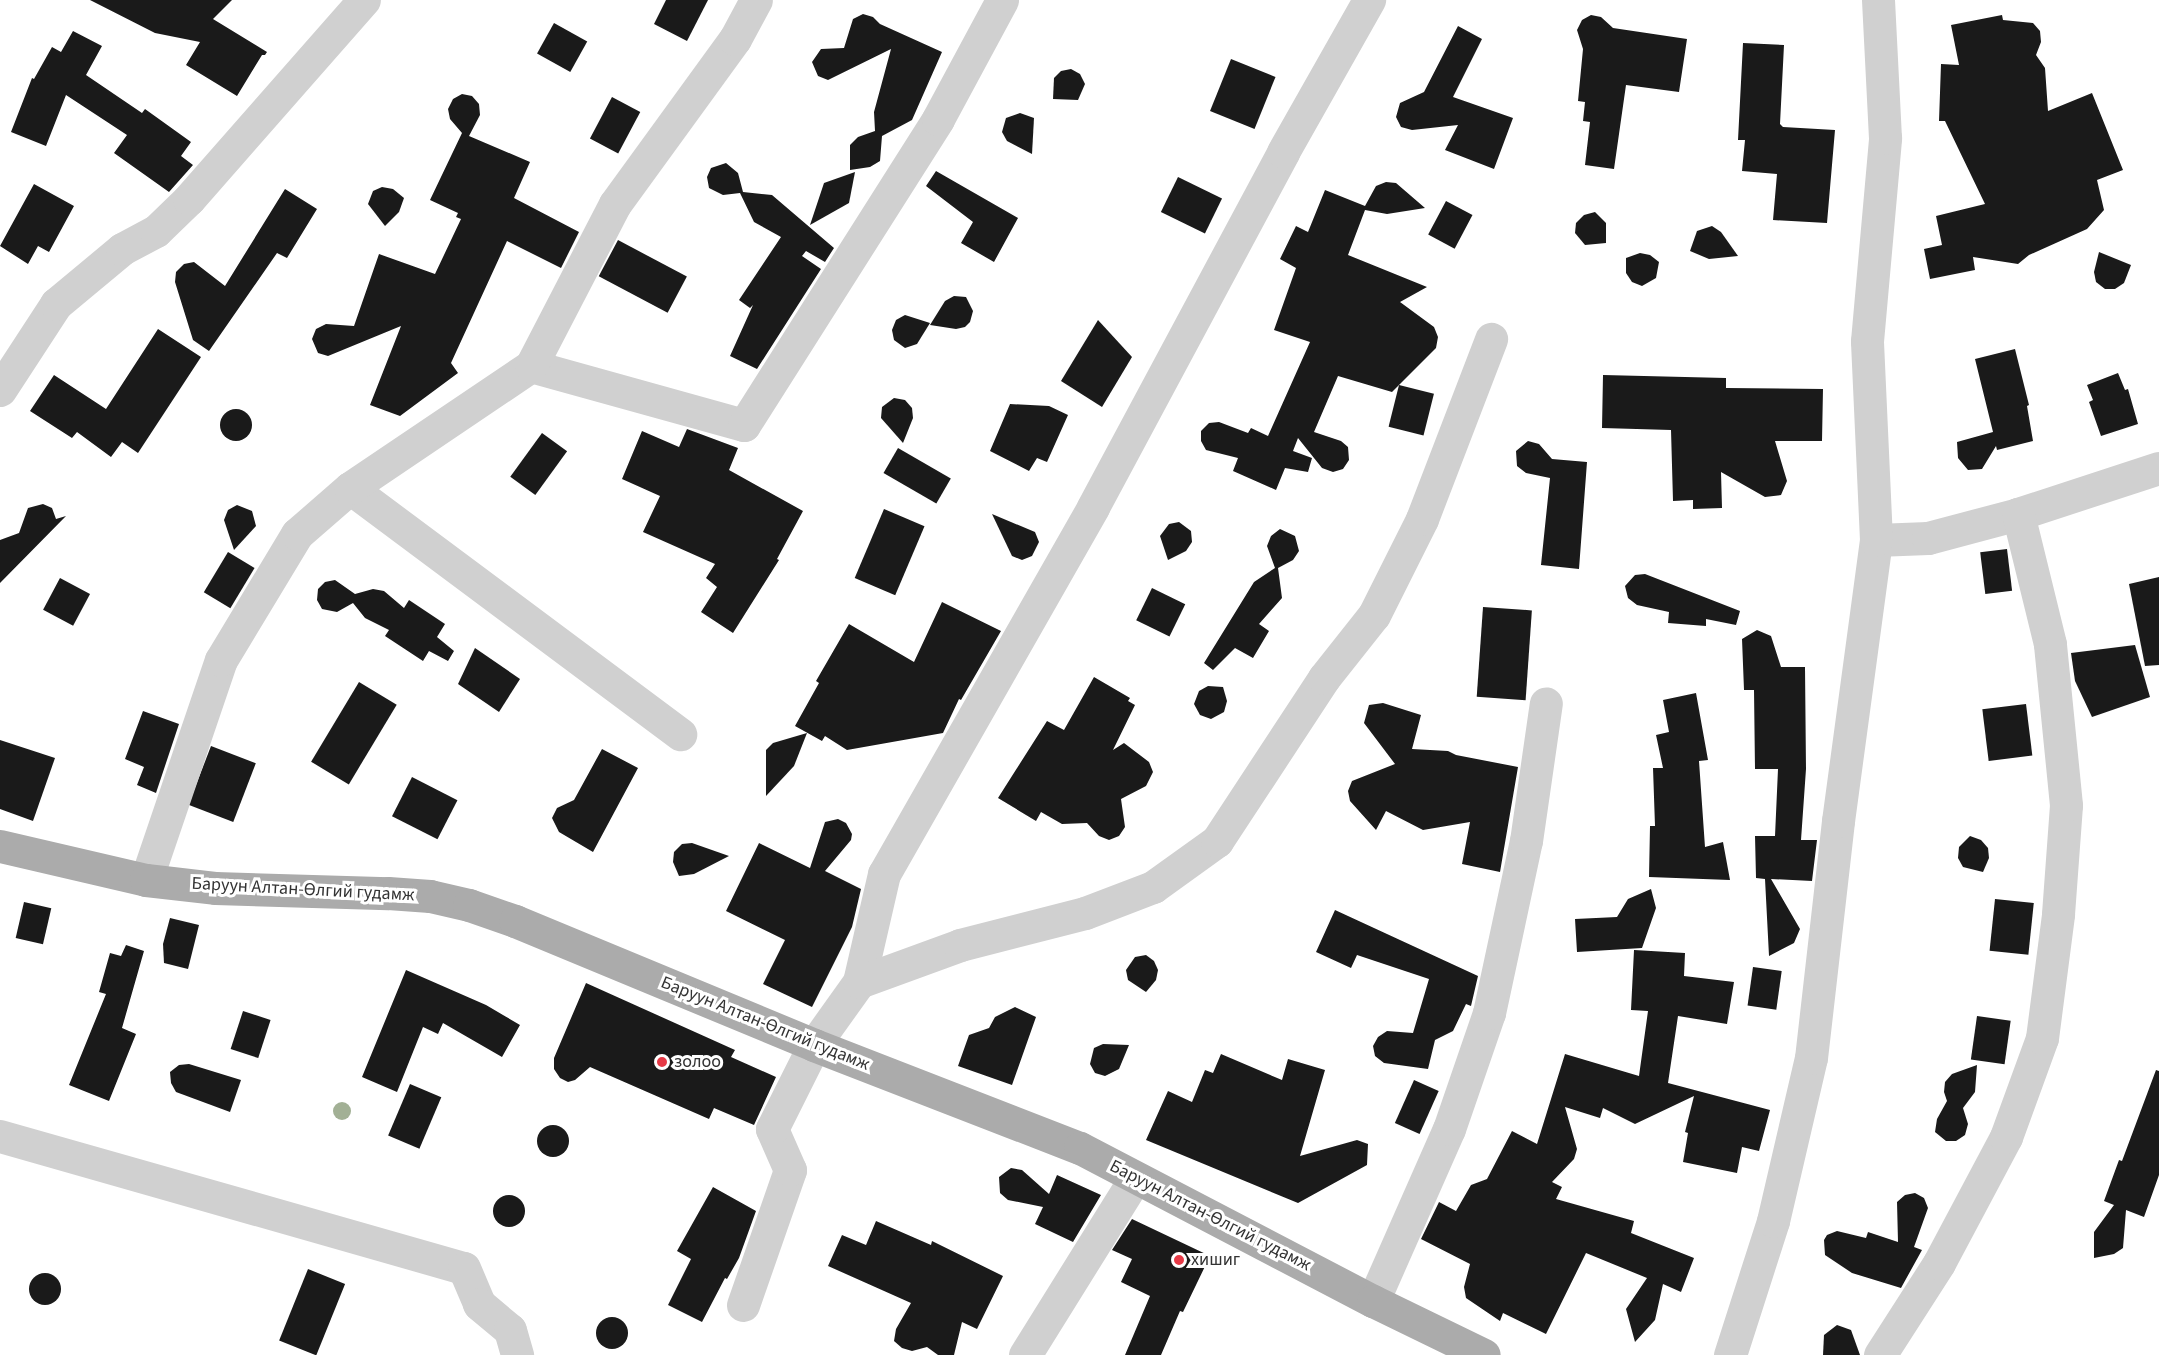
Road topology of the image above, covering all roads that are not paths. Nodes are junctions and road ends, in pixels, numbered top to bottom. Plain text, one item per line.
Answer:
1 (364, 0) edge
2 (756, 0) edge
3 (1002, 0) edge
4 (1369, 0) edge
5 (1878, 0) edge
6 (1491, 339) dead end
7 (531, 366) junction
8 (0, 390) edge
9 (2159, 468) edge
10 (350, 489) junction
11 (2018, 514) junction
12 (1876, 540) junction
13 (1546, 703) dead end
14 (680, 734) dead end
15 (0, 846) edge
16 (146, 880) junction
17 (859, 982) junction
18 (814, 1045) junction
19 (0, 1136) edge
20 (1134, 1178) junction
21 (1373, 1301) junction
22 (742, 1305) dead end
23 (517, 1355) edge
24 (1025, 1355) edge
25 (1484, 1355) edge
26 (1730, 1355) edge
27 (1880, 1355) edge

1 - 8 street
2 - 7 street
3 - 7 street
4 - 17 street
5 - 12 street
6 - 17 street
7 - 10 street
9 - 11 street
10 - 14 street
10 - 16 street
11 - 12 street
11 - 27 street
12 - 26 street
13 - 21 street
15 - 16 main road, Баруун Алтан-Өлгий гудамж
16 - 18 main road, Баруун Алтан-Өлгий гудамж
17 - 18 street
18 - 20 main road, Баруун Алтан-Өлгий гудамж
18 - 22 street
19 - 23 street
20 - 21 main road, Баруун Алтан-Өлгий гудамж
20 - 24 street
21 - 25 main road, Баруун Алтан-Өлгий гудамж

